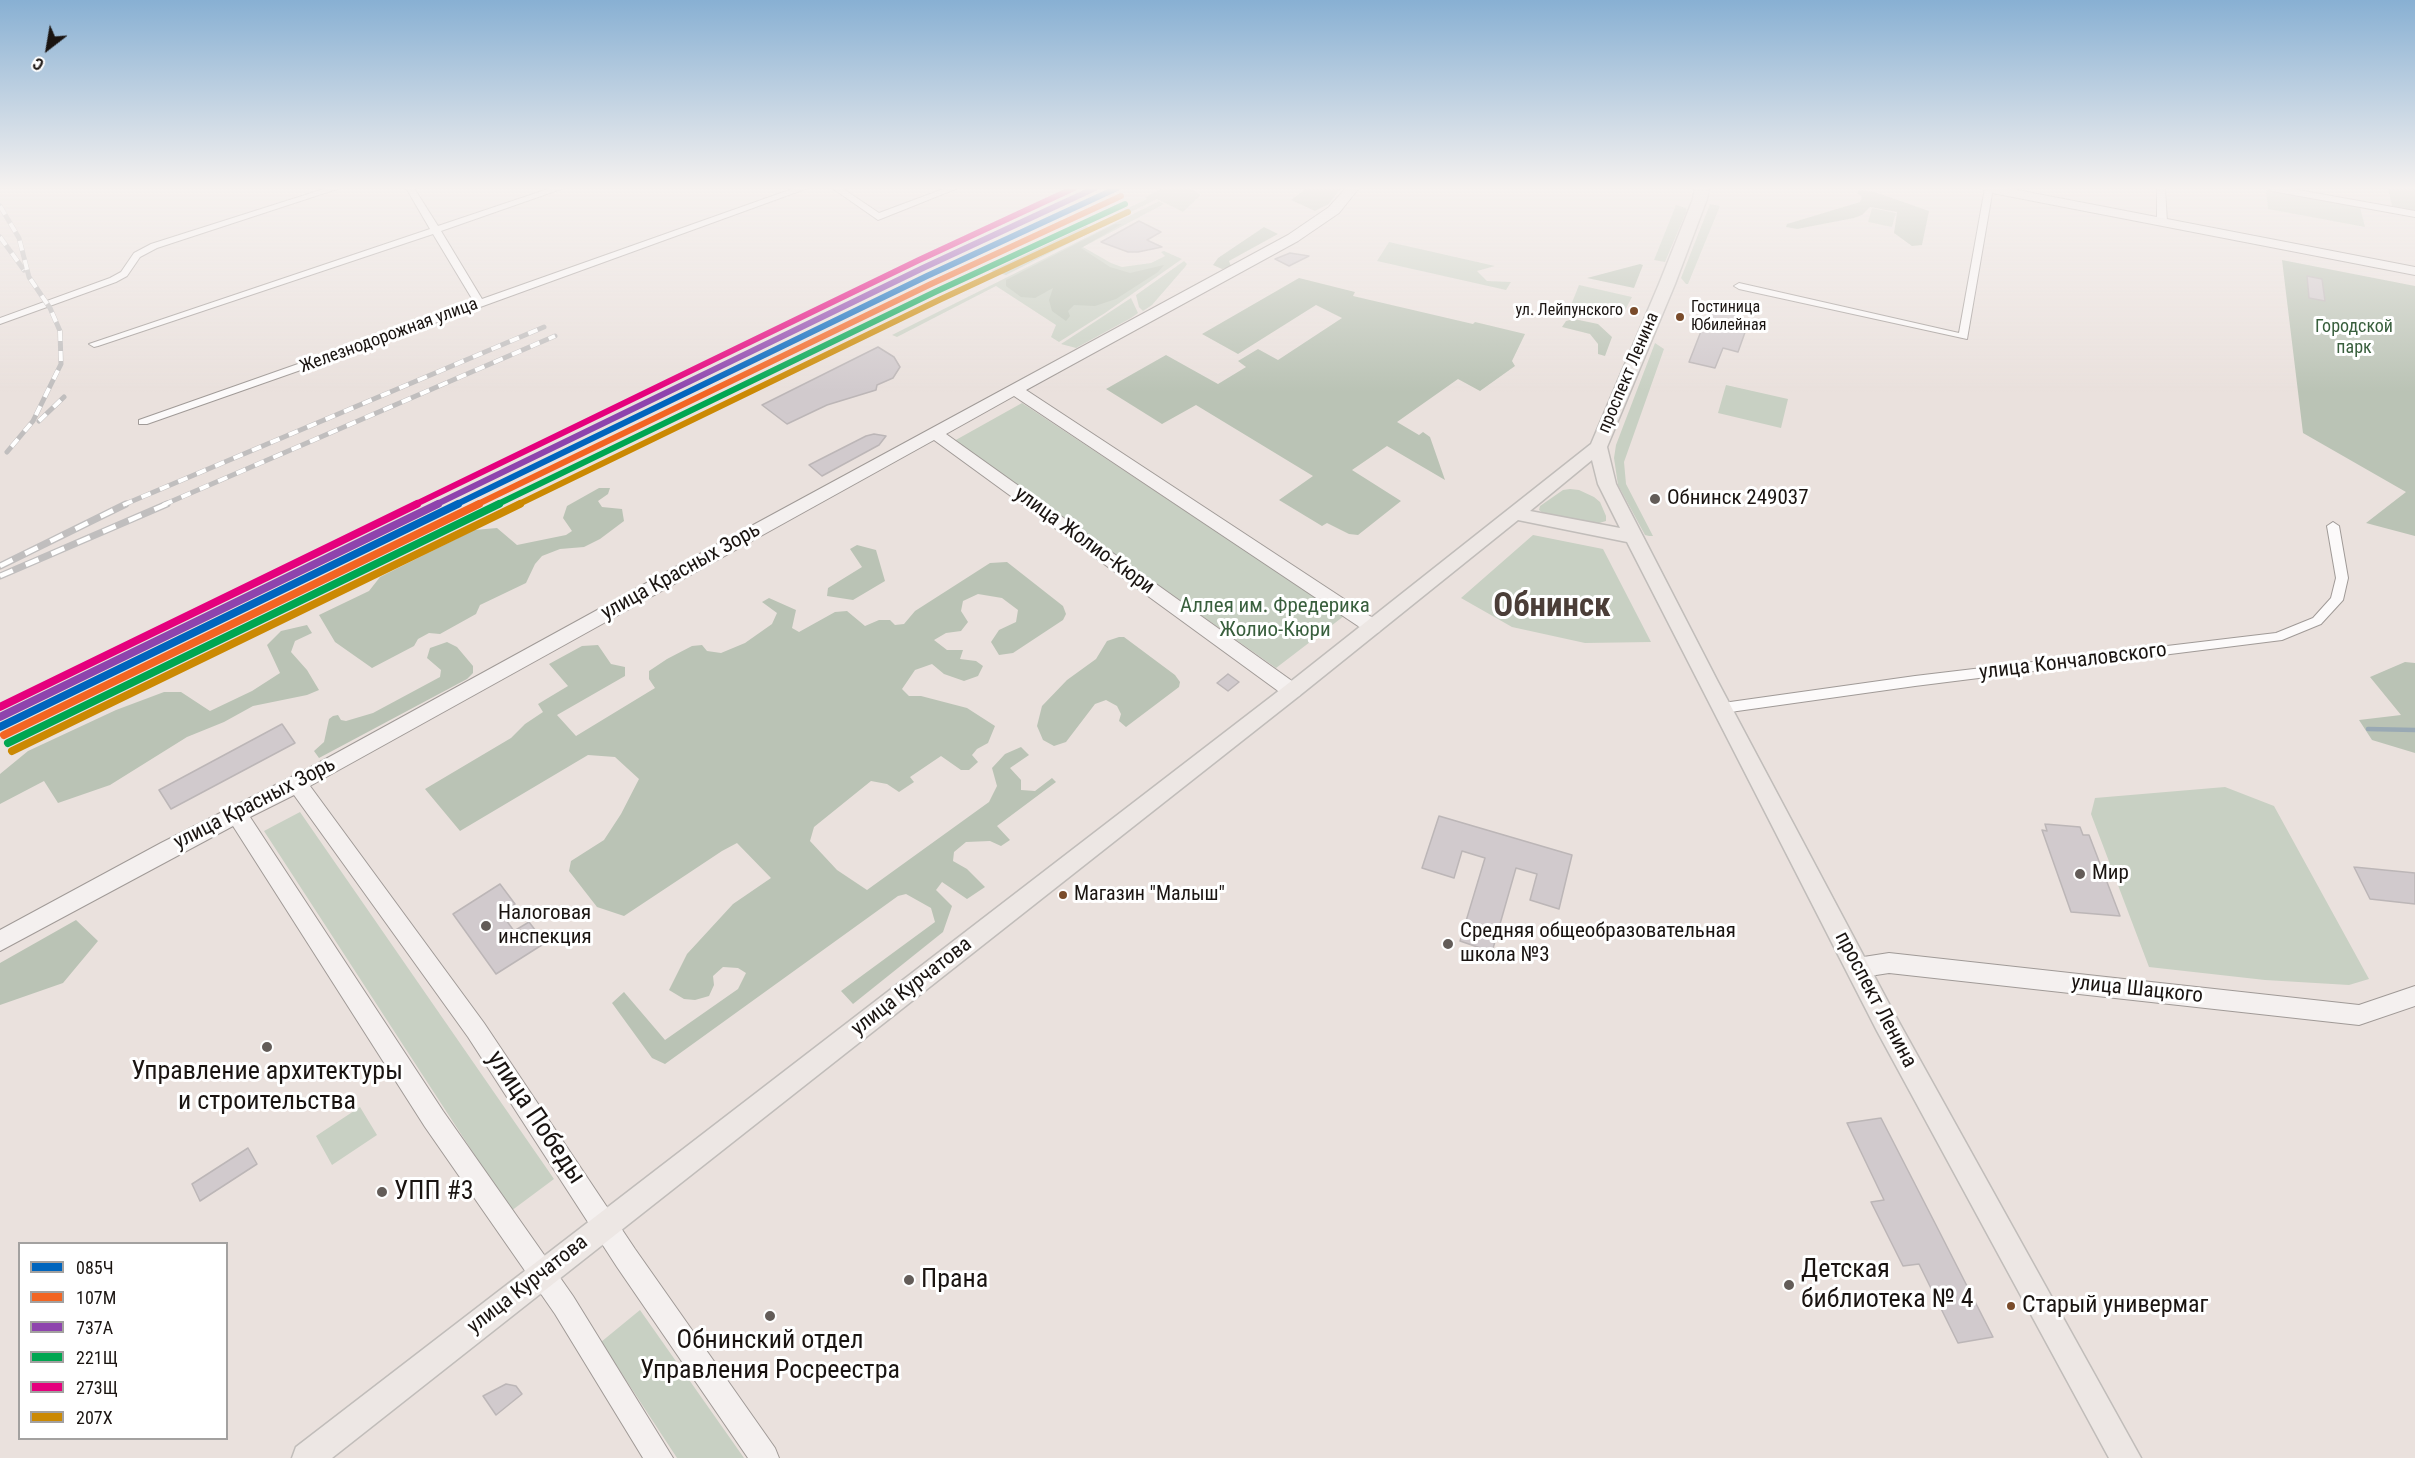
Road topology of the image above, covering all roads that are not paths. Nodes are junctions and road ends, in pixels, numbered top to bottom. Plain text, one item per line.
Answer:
1 (136, 256) edge
2 (357, 256) edge
3 (451, 256) edge
4 (614, 256) edge
5 (1260, 256) edge
6 (1679, 256) edge
7 (1977, 256) edge
8 (2338, 256) edge
9 (2415, 271) edge
10 (1739, 286) dead end
11 (480, 304) junction
12 (0, 321) edge
13 (94, 344) dead end
14 (1014, 389) junction
15 (143, 422) dead end
16 (934, 433) junction
17 (1598, 447) junction
18 (1516, 514) junction
19 (2333, 526) dead end
20 (1633, 537) junction
21 (1373, 627) junction
22 (1292, 691) junction
23 (1724, 708) junction
24 (297, 784) junction
25 (237, 815) junction
26 (0, 941) edge
27 (1857, 968) junction
28 (2415, 996) edge
29 (605, 1225) junction
30 (542, 1274) junction
31 (307, 1458) edge
32 (659, 1458) edge
33 (765, 1458) edge
34 (2126, 1458) edge

1 - 12 street
2 - 13 street
3 - 11 street
4 - 11 street, Железнодорожная улица
5 - 14 street, улица Красных Зорь
6 - 17 main road, проспект Ленина
7 - 10 street
8 - 9 street
11 - 15 street, Железнодорожная улица
14 - 16 street, улица Красных Зорь
14 - 21 street
16 - 22 street, улица Жолио-Кюри
16 - 24 street, улица Красных Зорь
17 - 18 main road, улица Курчатова
17 - 20 main road, проспект Ленина
18 - 20 main road
18 - 21 main road, улица Курчатова
19 - 23 street, улица Кончаловского
20 - 23 main road, проспект Ленина
21 - 22 main road, улица Курчатова
22 - 29 main road, улица Курчатова
23 - 27 main road, проспект Ленина
24 - 25 street, улица Красных Зорь
24 - 29 street, улица Победы
25 - 26 street, улица Красных Зорь
25 - 30 street
27 - 28 street, улица Шацкого
27 - 34 main road, проспект Ленина
29 - 30 main road, улица Курчатова
29 - 33 street, улица Победы
30 - 31 main road, улица Курчатова
30 - 32 street

